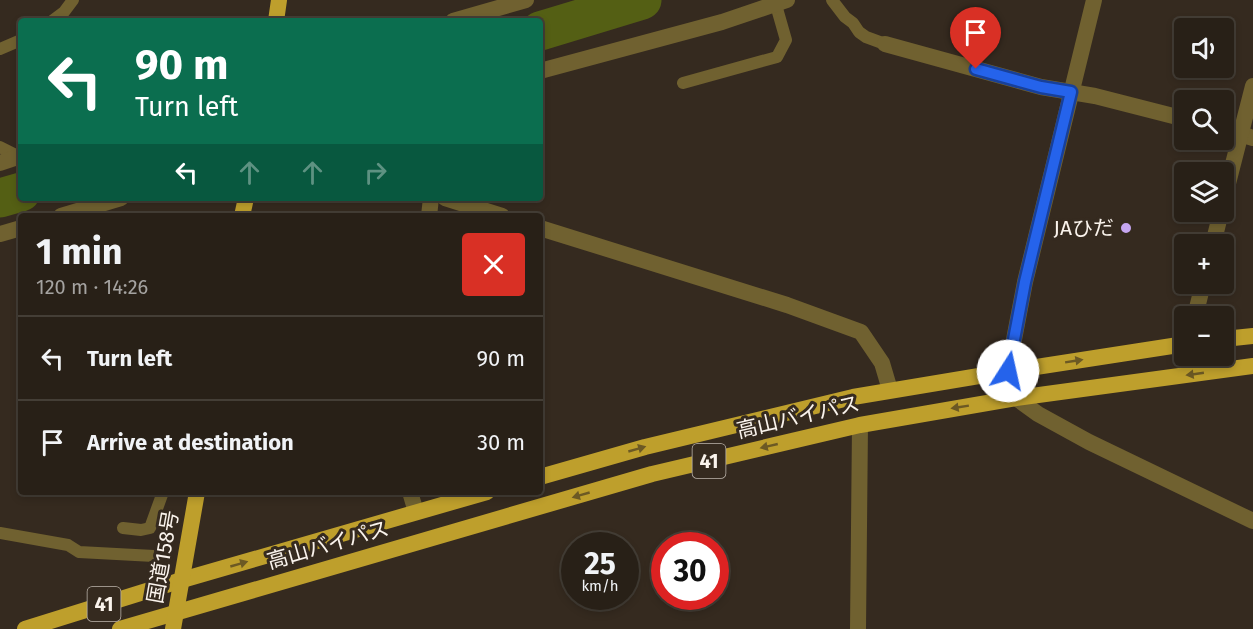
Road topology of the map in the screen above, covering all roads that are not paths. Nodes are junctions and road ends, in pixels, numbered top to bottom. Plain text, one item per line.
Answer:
1 (73, 0) edge
2 (279, 0) edge
3 (526, 0) edge
4 (832, 0) edge
5 (1094, 0) edge
6 (782, 2) edge
7 (56, 18) edge
8 (276, 18) edge
9 (463, 18) edge
10 (18, 41) edge
11 (885, 44) joint
12 (0, 49) edge
13 (543, 70) edge
14 (683, 83) dead end
15 (1253, 86) edge
16 (1071, 92) junction
17 (1174, 116) edge
18 (1247, 135) edge
19 (0, 147) edge
20 (18, 155) edge
21 (18, 157) edge
22 (0, 163) edge
23 (1234, 171) edge
24 (112, 201) edge
25 (457, 201) edge
26 (80, 213) edge
27 (493, 213) edge
28 (18, 229) edge
29 (543, 229) edge
30 (0, 234) edge
31 (1253, 336) edge
32 (1234, 338) edge
33 (1174, 346) edge
34 (1253, 366) edge
35 (1008, 371) junction
36 (890, 390) junction
37 (1016, 398) junction
38 (860, 425) junction
39 (543, 476) edge
40 (162, 495) edge
41 (196, 495) edge
42 (411, 495) edge
43 (477, 495) edge
44 (416, 512) junction
45 (1253, 521) edge
46 (123, 528) dead end
47 (0, 533) edge
48 (154, 556) dead end
49 (182, 580) junction
50 (177, 612) junction
51 (25, 629) edge
52 (120, 629) edge
53 (173, 629) edge
54 (858, 629) edge

1 - 7 lane
2 - 8 highway
3 - 9 street
4 - 11 lane
5 - 16 street
6 - 13 street
6 - 14 lane
10 - 12 lane
11 - 16 street
15 - 18 street
16 - 17 street
16 - 35 street
18 - 23 street
19 - 20 lane
21 - 22 street
24 - 26 street
25 - 27 street
28 - 30 street
29 - 36 street
31 - 32 highway
35 -> 33 highway, 高山バイパス / 41
34 -> 37 highway, 高山バイパス / 41
35 - 36 highway, 高山バイパス / 41
35 - 37 street
39 -> 36 highway, 高山バイパス / 41
37 -> 38 highway, 高山バイパス / 41
37 - 45 street
38 -> 50 highway, 高山バイパス / 41
38 - 54 street
40 - 46 lane
41 - 49 highway, 国道158号
42 - 44 street
43 - 44 highway, 高山バイパス / 41
49 -> 44 highway, 高山バイパス / 41
47 - 48 lane
49 - 50 highway, 国道158号
49 - 51 highway, 高山バイパス / 41
50 - 52 highway, 高山バイパス / 41
50 - 53 highway, 国道158号

